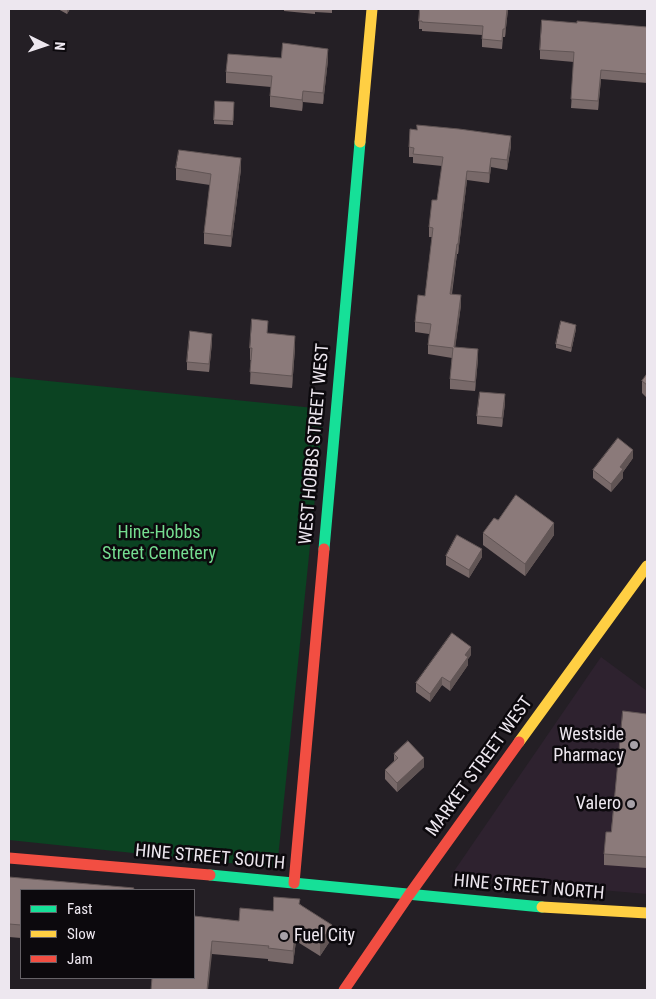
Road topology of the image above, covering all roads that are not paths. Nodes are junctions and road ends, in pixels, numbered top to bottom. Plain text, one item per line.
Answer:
1 (372, 9) edge
2 (647, 566) edge
3 (9, 858) edge
4 (294, 883) junction
5 (409, 895) junction
6 (647, 913) edge
7 (344, 990) edge

1 - 4 street, WEST HOBBS STREET WEST
2 - 5 street, MARKET STREET WEST
3 - 4 street, HINE STREET SOUTH
4 - 5 street, HINE STREET SOUTH
5 - 6 street, HINE STREET NORTH
5 - 7 street, MARKET STREET WEST

